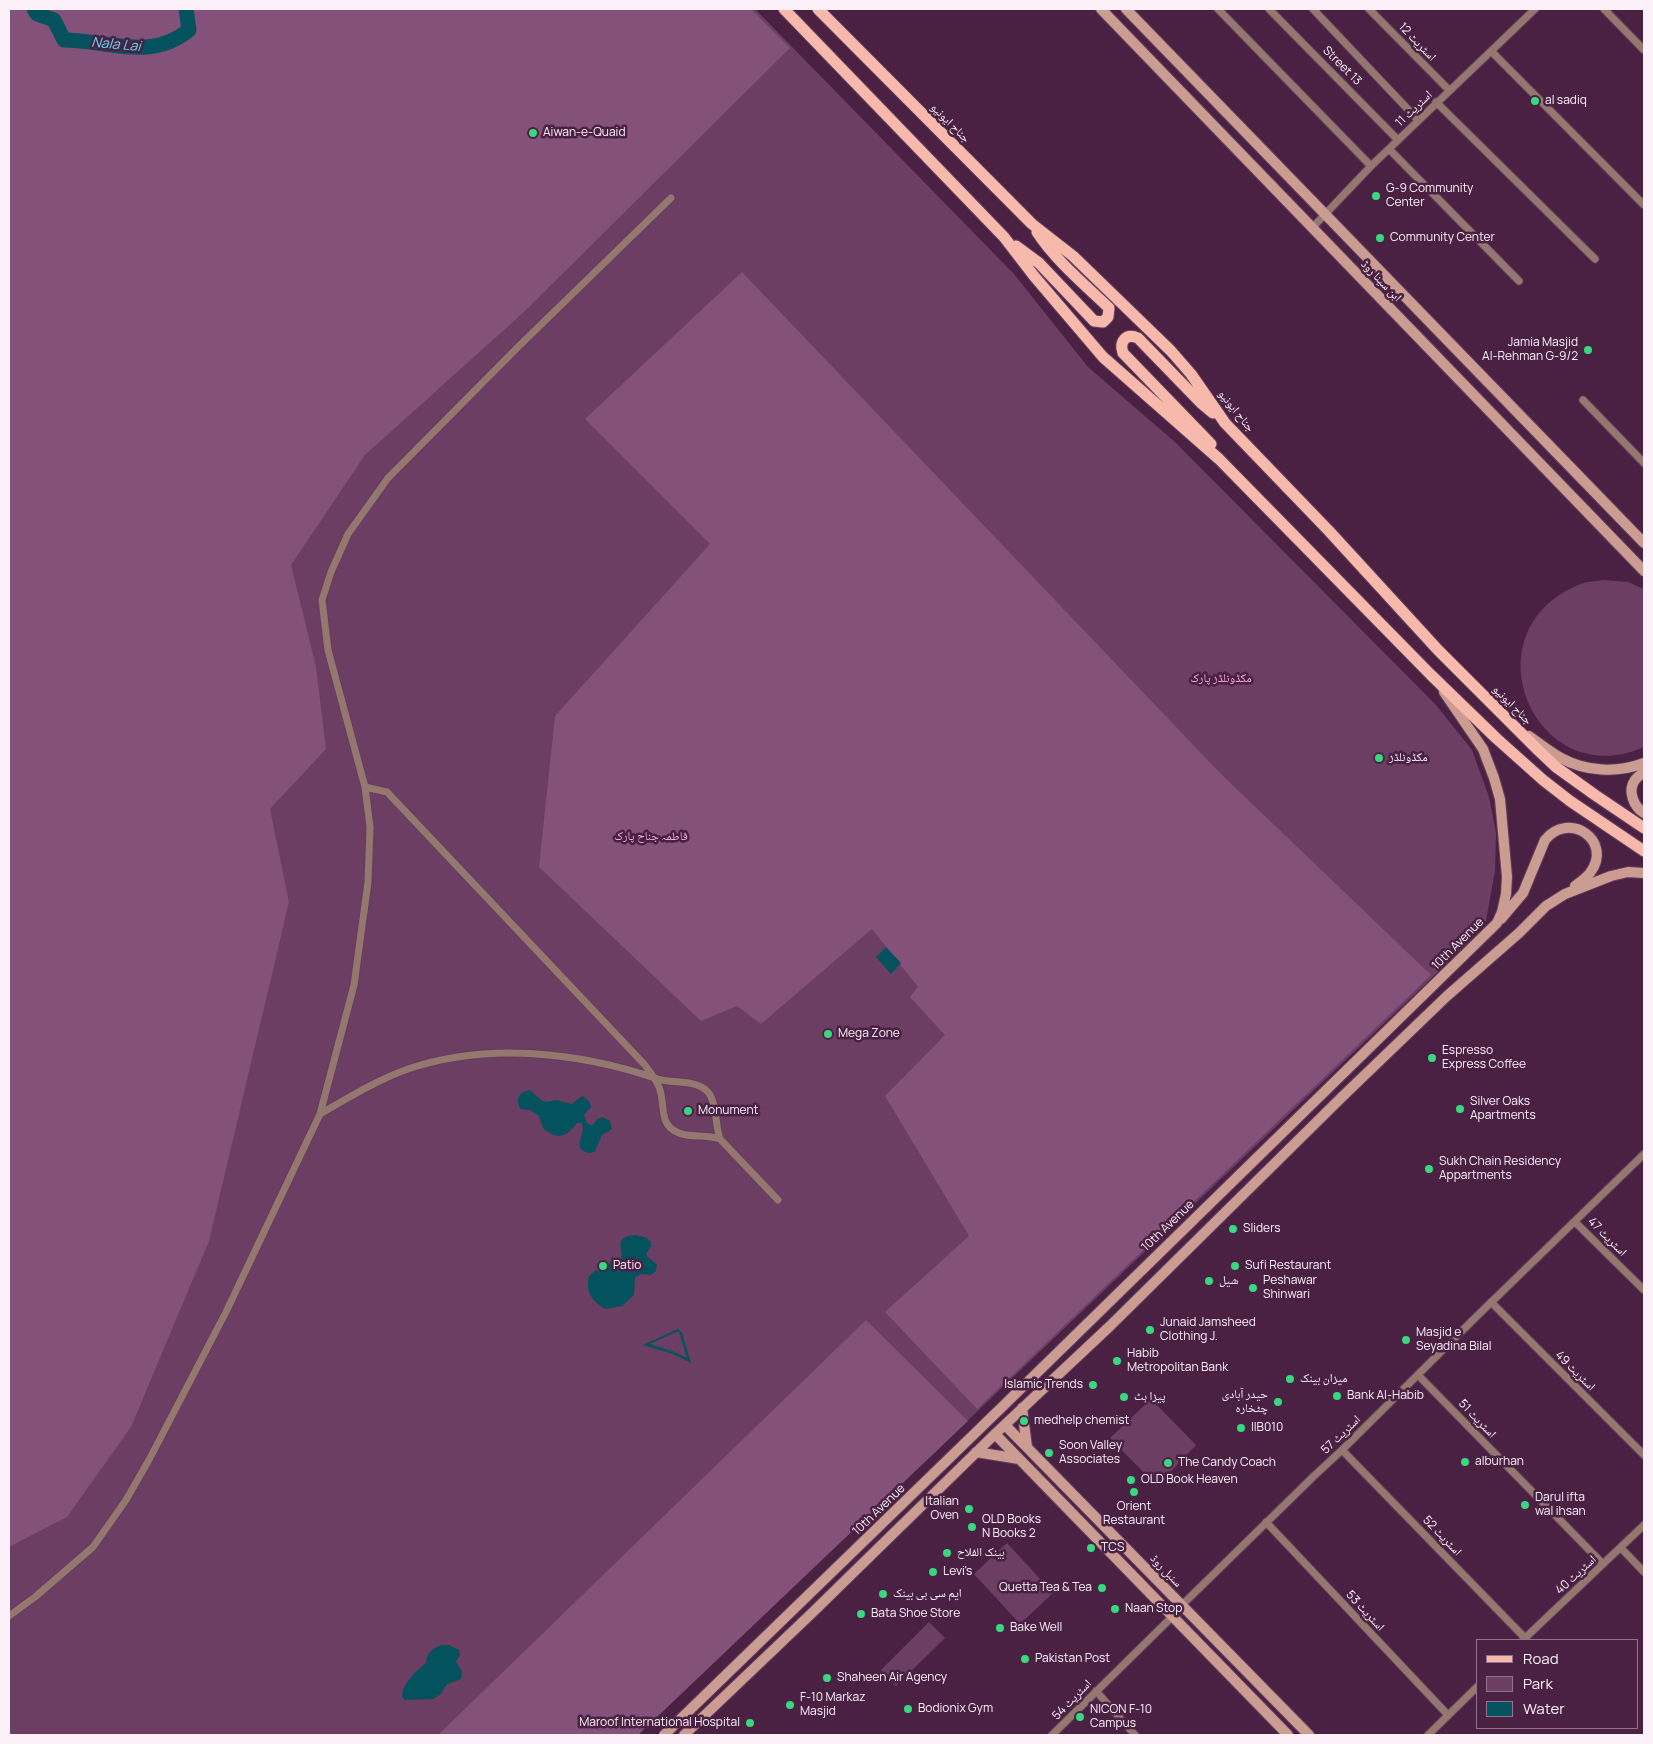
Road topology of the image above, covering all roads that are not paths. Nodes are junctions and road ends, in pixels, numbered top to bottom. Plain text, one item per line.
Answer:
1 (784, 9) edge
2 (818, 9) edge
3 (1101, 9) edge
4 (1126, 9) edge
5 (1218, 9) edge
6 (1269, 9) edge
7 (1313, 9) edge
8 (1369, 9) edge
9 (1535, 9) edge
10 (1604, 9) edge
11 (1644, 50) edge
12 (1490, 51) junction
13 (1449, 90) junction
14 (1436, 102) junction
15 (1418, 120) junction
16 (1398, 140) junction
17 (1389, 149) junction
18 (1371, 166) junction
19 (671, 198) dead end
20 (1644, 206) edge
21 (1325, 214) junction
22 (1032, 224) junction
23 (1312, 228) junction
24 (1004, 237) junction
25 (1595, 259) dead end
26 (1519, 282) dead end
27 (1583, 400) dead end
28 (1225, 423) junction
29 (1219, 459) junction
30 (1644, 463) edge
31 (1644, 542) edge
32 (1644, 571) edge
33 (1431, 675) junction
34 (1510, 723) junction
35 (1644, 763) edge
36 (1644, 772) edge
37 (364, 787) junction
38 (1644, 813) edge
39 (1641, 826) edge
40 (1644, 851) edge
41 (1644, 873) edge
42 (1565, 894) junction
43 (1497, 923) junction
44 (654, 1078) junction
45 (320, 1114) junction
46 (1289, 1126) junction
47 (1300, 1138) junction
48 (720, 1139) junction
49 (1644, 1154) edge
50 (778, 1200) dead end
51 (1575, 1222) junction
52 (1644, 1290) edge
53 (1491, 1302) junction
54 (1418, 1375) junction
55 (1022, 1408) junction
56 (1005, 1425) junction
57 (995, 1434) junction
58 (1027, 1446) junction
59 (1342, 1450) junction
60 (976, 1452) junction
61 (1644, 1455) edge
62 (1019, 1459) junction
63 (1266, 1522) junction
64 (1644, 1525) edge
65 (869, 1536) junction
66 (878, 1548) junction
67 (1620, 1548) junction
68 (1603, 1564) junction
69 (1644, 1572) edge
70 (1182, 1605) junction
71 (9, 1616) edge
72 (1172, 1617) junction
73 (1524, 1639) edge
74 (1476, 1688) edge
75 (1096, 1691) junction
76 (686, 1714) junction
77 (1448, 1715) junction
78 (696, 1724) junction
79 (664, 1735) edge
80 (684, 1735) edge
81 (1052, 1735) edge
82 (1135, 1735) edge
83 (1288, 1735) edge
84 (1309, 1735) edge
85 (1428, 1735) edge

1 - 24 main road
2 - 22 main road, جناح ایونیو
3 - 23 main road, ابن سینا روڈ
4 - 21 main road, ابن سینا روڈ
5 - 18 street
6 - 16 street, Street 13
7 - 15 street
8 - 13 street, اسٹریٹ 12
9 - 12 street, اسٹریٹ 11
10 - 11 street
12 - 13 street, اسٹریٹ 11
12 - 20 street
13 - 14 street, اسٹریٹ 11
14 - 15 street, اسٹریٹ 11
14 - 25 street
15 - 16 street, اسٹریٹ 11
16 - 17 street, اسٹریٹ 11
17 - 18 street, اسٹریٹ 11
17 - 26 street
18 - 21 street, اسٹریٹ 11
19 - 37 street
21 - 23 street, اسٹریٹ 11
21 - 31 main road, ابن سینا روڈ
22 - 24 main road
22 - 28 main road, جناح ایونیو
23 - 32 main road, ابن سینا روڈ
24 - 29 main road
27 - 30 street
28 - 29 main road
28 - 34 main road, جناح ایونیو
29 - 33 main road
33 - 40 main road
33 - 43 main road, 10th Avenue
34 - 35 main road
34 - 39 main road, جناح ایونیو
36 - 38 main road
37 - 44 street
37 - 45 street
41 - 42 main road
42 - 43 main road
42 - 47 main road
43 - 46 main road, 10th Avenue
44 - 45 street
44 - 48 street
44 - 48 street
45 - 71 street
46 - 47 main road
46 - 65 main road, 10th Avenue
47 - 55 main road
48 - 50 street
49 - 51 street, اسٹریٹ 57
51 - 52 street, اسٹریٹ 47
51 - 53 street, اسٹریٹ 57
53 - 54 street, اسٹریٹ 57
53 - 61 street, اسٹریٹ 49
54 - 59 street, اسٹریٹ 57
54 - 68 street, اسٹریٹ 51
55 - 56 main road
55 - 58 main road
56 - 57 main road
56 - 58 main road, سنبل روڈ
57 - 60 main road
57 - 62 main road
58 - 70 main road, سنبل روڈ
59 - 63 street, اسٹریٹ 57
59 - 73 street, اسٹریٹ 52
60 - 62 main road
60 - 66 main road
62 - 72 main road
63 - 70 street, اسٹریٹ 57
63 - 77 street, اسٹریٹ 53
64 - 67 street, اسٹریٹ 40
65 - 66 main road
65 - 76 main road, 10th Avenue
66 - 78 main road
67 - 68 street, اسٹریٹ 40
67 - 69 street
68 - 73 street, اسٹریٹ 40
70 - 84 main road, سنبل روڈ
72 - 75 street, اسٹریٹ 54
72 - 83 main road
74 - 77 street
75 - 81 street, اسٹریٹ 54
75 - 82 street
76 - 78 main road
76 - 79 main road, 10th Avenue
77 - 85 street
78 - 80 main road

